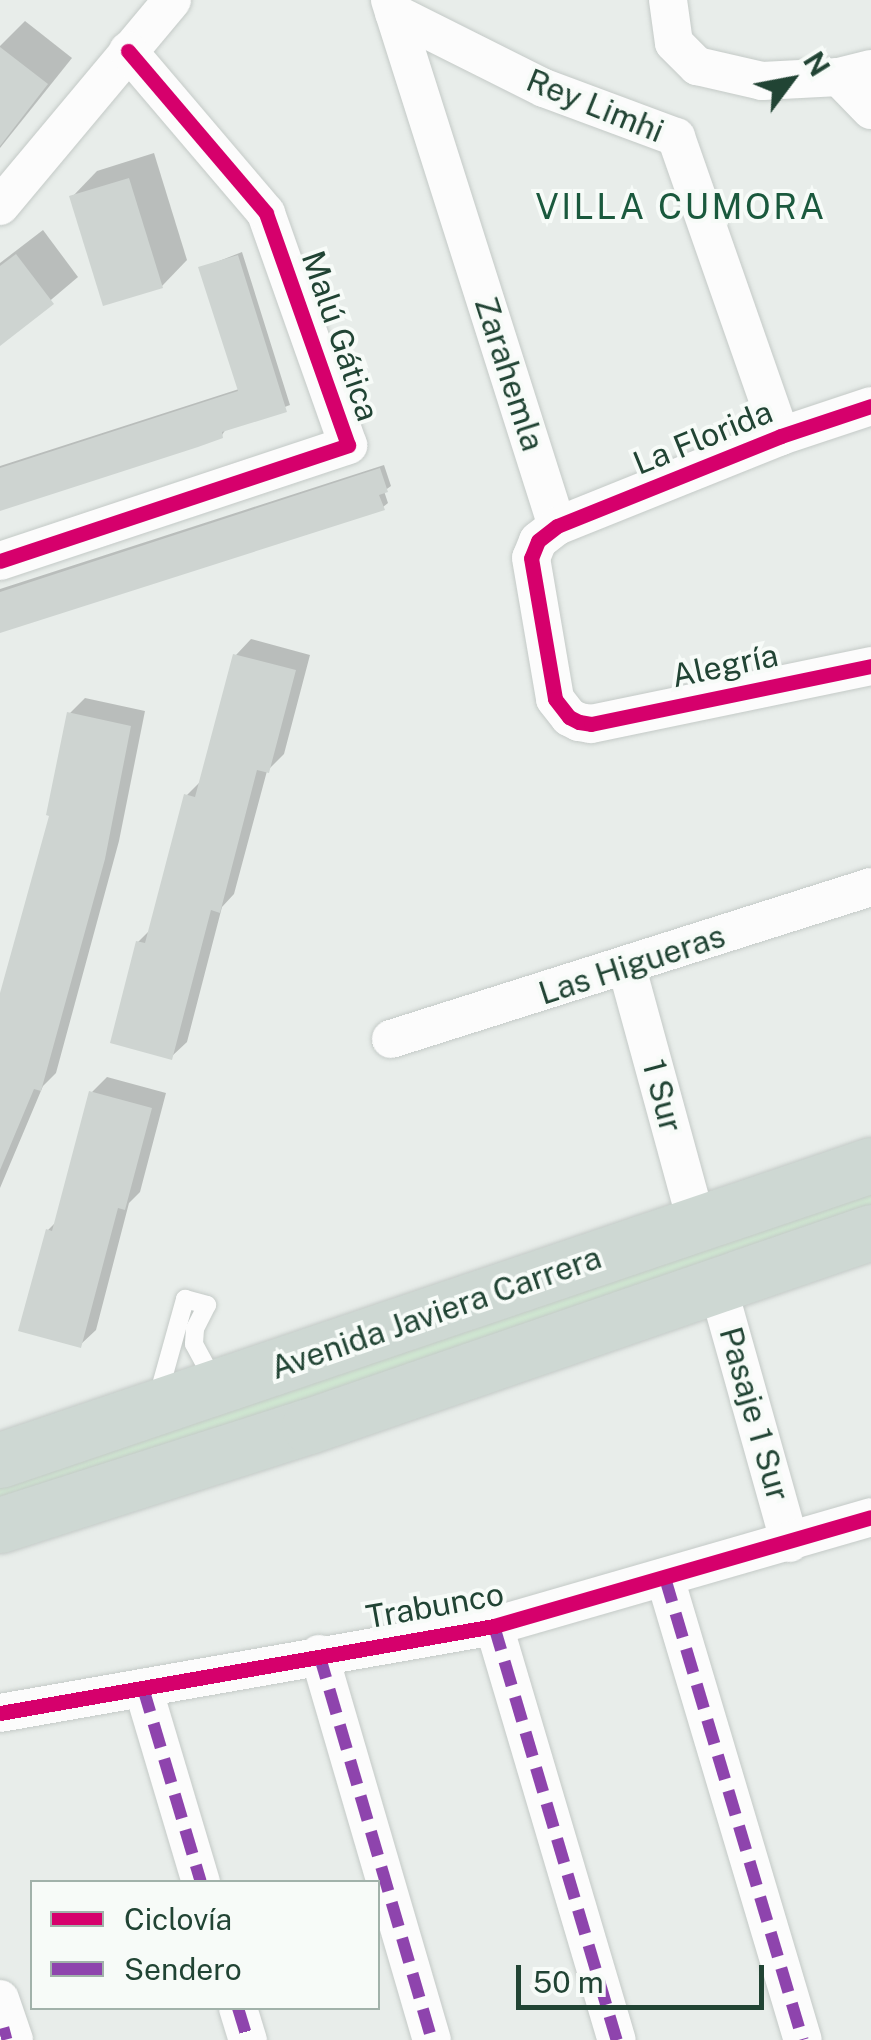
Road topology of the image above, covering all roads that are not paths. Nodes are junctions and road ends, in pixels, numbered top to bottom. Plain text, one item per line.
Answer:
1 (172, 0) edge
2 (668, 0) edge
3 (392, 7) edge
4 (128, 50) junction
5 (855, 73) edge
6 (871, 110) edge
7 (0, 206) edge
8 (871, 406) edge
9 (781, 436) junction
10 (557, 526) junction
11 (0, 561) edge
12 (871, 666) edge
13 (871, 887) edge
14 (628, 968) junction
15 (391, 1039) dead end
16 (871, 1165) edge
17 (697, 1224) junction
18 (871, 1232) edge
19 (717, 1284) junction
20 (218, 1387) junction
21 (155, 1406) junction
22 (0, 1460) edge
23 (871, 1517) edge
24 (0, 1525) edge
25 (790, 1543) junction
26 (665, 1578) junction
27 (494, 1626) junction
28 (319, 1654) junction
29 (142, 1688) junction
30 (0, 1713) edge
31 (200, 1880) edge
32 (239, 2010) edge
33 (248, 2040) edge
34 (432, 2040) edge
35 (617, 2040) edge
36 (803, 2040) edge

1 - 4 street
2 - 5 street
3 - 9 street, Rey Limhi
3 - 10 street, Zarahemla
4 - 7 street
4 - 11 street, Malú Gática
5 - 6 street
8 - 9 street, La Florida
9 - 10 street, La Florida
10 - 12 street, Alegría
13 - 14 street, Las Higueras
14 - 15 street, Las Higueras
14 - 17 street, 1 Sur
16 - 17 main road, Avenida Javiera Carrera
17 - 20 main road, Avenida Javiera Carrera
18 - 19 main road, Avenida Javiera Carrera
19 - 24 main road, Avenida Javiera Carrera
19 - 25 street, Pasaje 1 Sur
20 - 21 main road, Avenida Javiera Carrera
20 - 21 lane
21 - 22 main road, Avenida Javiera Carrera
23 - 25 street, Trabunco
25 - 26 street, Trabunco
26 - 27 street, Trabunco
26 - 36 street
27 - 28 street, Trabunco
27 - 35 street
28 - 29 street, Trabunco
28 - 34 street
29 - 30 street, Trabunco
29 - 31 street
32 - 33 street

